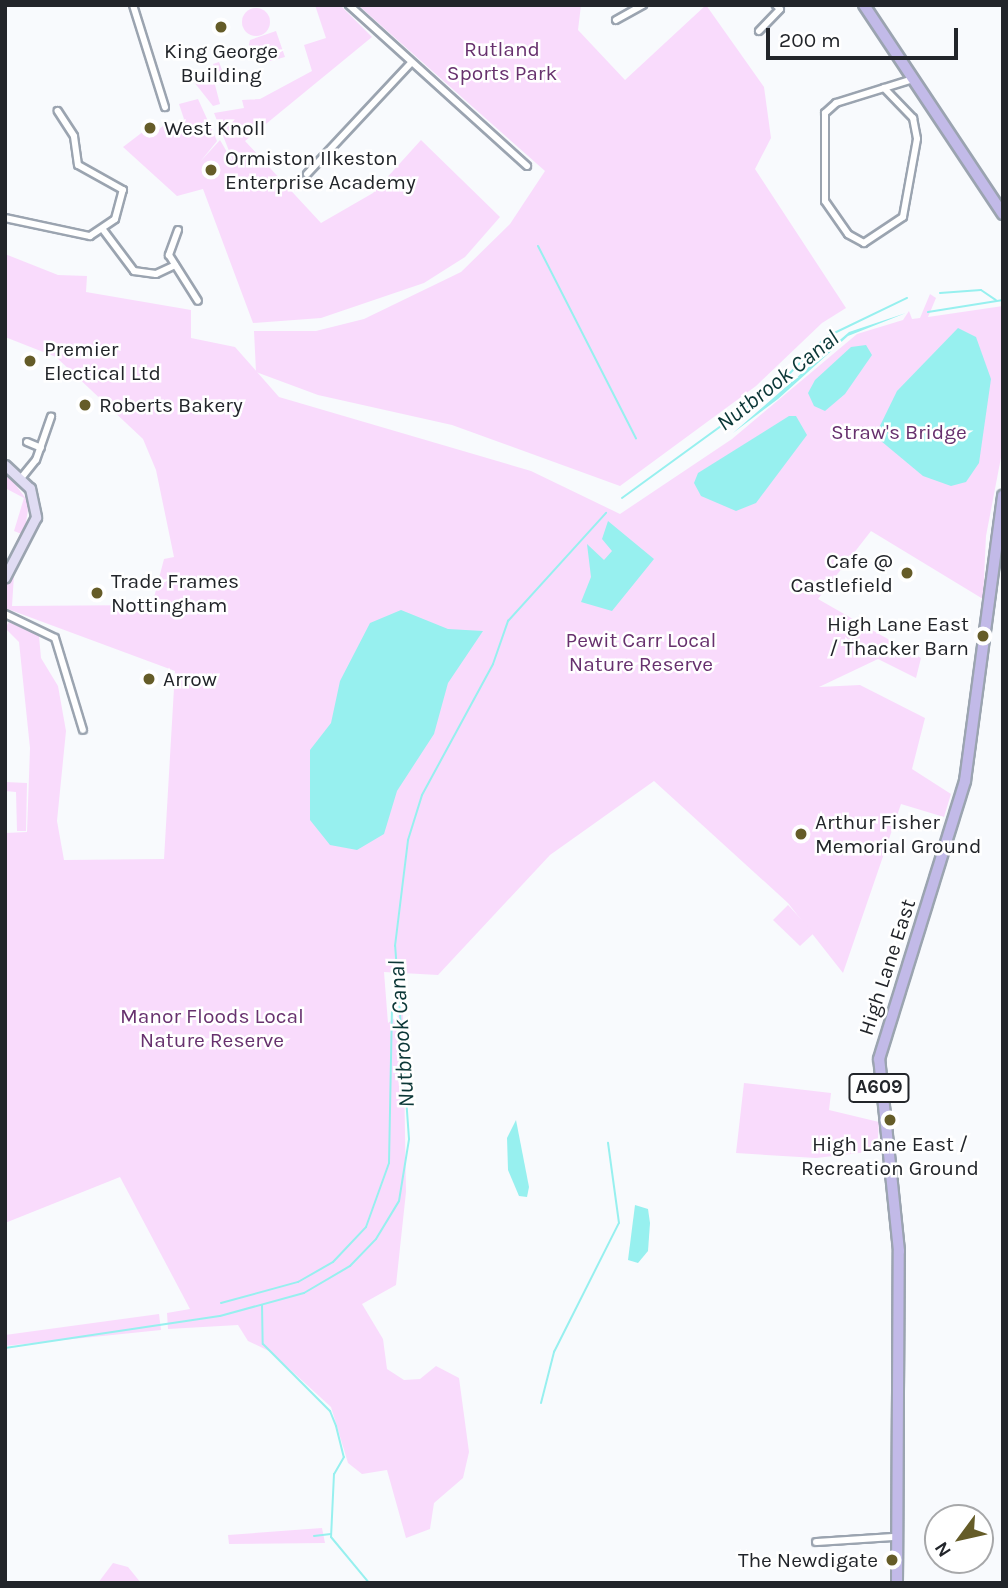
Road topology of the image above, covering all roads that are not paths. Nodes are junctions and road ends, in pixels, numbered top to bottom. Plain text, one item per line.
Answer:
1 (133, 5) edge
2 (349, 5) edge
3 (643, 5) edge
4 (864, 5) edge
5 (778, 7) edge
6 (616, 20) dead end
7 (759, 31) dead end
8 (410, 64) junction
9 (910, 80) junction
10 (884, 88) junction
11 (165, 107) dead end
12 (58, 111) dead end
13 (63, 119) junction
14 (55, 124) dead end
15 (527, 166) dead end
16 (307, 174) dead end
17 (1003, 214) edge
18 (5, 218) edge
19 (178, 230) dead end
20 (104, 231) junction
21 (175, 265) junction
22 (202, 285) dead end
23 (193, 289) junction
24 (198, 301) dead end
25 (51, 417) dead end
26 (27, 442) dead end
27 (41, 447) junction
28 (5, 465) edge
29 (22, 477) junction
30 (1003, 496) edge
31 (5, 577) edge
32 (5, 614) edge
33 (62, 660) junction
34 (54, 662) dead end
35 (83, 730) dead end
36 (894, 1537) junction
37 (816, 1542) dead end
38 (897, 1583) edge

1 - 11 street
2 - 8 street
3 - 6 street
4 - 9 main road
5 - 7 street
8 - 15 street
8 - 16 street
9 - 10 street
9 - 17 main road
10 - 10 street
12 - 13 street
13 - 14 street
13 - 20 street
18 - 20 street
19 - 21 street
20 - 21 street
21 - 23 street
22 - 23 street
23 - 24 street
25 - 27 street
26 - 27 street
27 - 29 street
28 - 29 street
29 - 31 street
30 - 36 main road, High Lane East / A609
32 - 33 street
33 - 34 street
33 - 35 street
36 - 37 street
36 - 38 main road, High Lane East / A609

